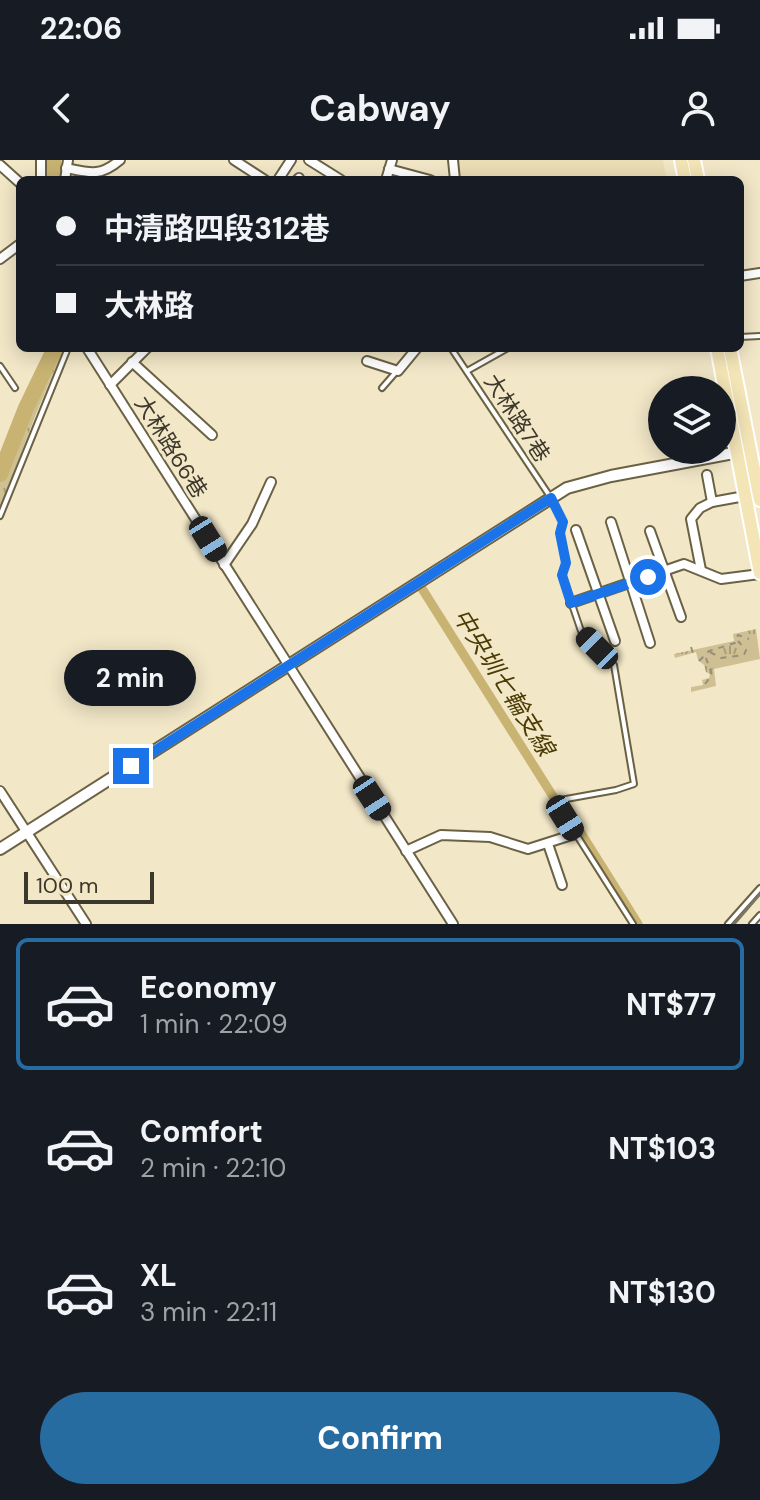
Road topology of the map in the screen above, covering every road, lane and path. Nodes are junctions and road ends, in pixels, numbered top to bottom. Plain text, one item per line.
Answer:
1 (120, 160) edge
2 (234, 160) edge
3 (309, 160) edge
4 (67, 164) edge
5 (391, 164) edge
6 (0, 165) edge
7 (259, 176) edge
8 (335, 176) edge
9 (420, 176) edge
10 (16, 179) edge
11 (66, 352) edge
12 (89, 352) edge
13 (143, 352) edge
14 (414, 352) edge
15 (454, 352) edge
16 (501, 352) edge
17 (718, 352) edge
18 (731, 352) edge
19 (367, 361) dead end
20 (132, 362) junction
21 (0, 366) edge
22 (398, 371) junction
23 (467, 371) junction
24 (110, 385) junction
25 (15, 388) dead end
26 (382, 388) dead end
27 (212, 435) dead end
28 (744, 451) junction
29 (707, 475) dead end
30 (271, 482) dead end
31 (745, 496) junction
32 (551, 498) junction
33 (760, 500) edge
34 (712, 502) junction
35 (0, 516) edge
36 (611, 522) dead end
37 (576, 530) dead end
38 (650, 531) dead end
39 (224, 565) junction
40 (701, 570) junction
41 (665, 571) junction
42 (760, 573) edge
43 (631, 583) junction
44 (599, 594) junction
45 (571, 603) junction
46 (681, 617) dead end
47 (749, 639) dead end
48 (723, 640) dead end
49 (615, 641) dead end
50 (738, 641) junction
51 (650, 643) dead end
52 (691, 647) dead end
53 (724, 648) junction
54 (709, 651) junction
55 (693, 653) dead end
56 (706, 655) junction
57 (699, 661) dead end
58 (288, 666) junction
59 (705, 684) dead end
60 (0, 791) edge
61 (26, 833) junction
62 (575, 834) junction
63 (548, 844) junction
64 (0, 849) edge
65 (406, 851) junction
66 (562, 885) dead end
67 (760, 888) edge
68 (760, 915) edge
69 (86, 924) edge
70 (453, 924) edge
71 (633, 924) edge
72 (728, 924) edge
73 (752, 924) edge

1 - 4 street
2 - 7 street
3 - 8 street
5 - 9 street
6 - 10 street
11 - 35 lane
12 - 24 street, 大林路66巷
13 - 20 street
14 - 22 street
15 - 23 lane, 大林路7巷
16 - 23 lane
17 - 28 main road
18 - 28 main road
19 - 22 street
20 - 24 street
20 - 27 street
21 - 25 lane
22 - 26 lane
23 - 32 lane, 大林路7巷
24 - 39 street, 大林路66巷
28 - 31 main road
28 - 32 street
28 - 33 main road
29 - 34 street
30 - 39 street
31 - 34 street
31 - 42 main road
32 - 45 lane, 大林路7巷
32 - 58 street
34 - 40 street
36 - 43 street
37 - 44 street
38 - 41 street
39 - 58 street, 大林路66巷
40 - 41 street
40 - 42 street
41 - 43 street
41 - 46 street
43 - 44 street
43 - 51 street
44 - 45 street
44 - 49 street
45 - 62 lane, 大林路7巷
47 - 50 path
48 - 53 path
50 - 53 path
50 - 54 path
52 - 55 path
53 - 54 path
54 - 56 path
56 - 57 path
56 - 59 path
58 - 61 street
58 - 65 street, 大林路66巷
60 - 61 street
61 - 64 street
61 - 69 street
62 - 63 street
62 - 71 lane, 大林路7巷
63 - 65 street
63 - 66 street
65 - 70 street, 大林路66巷
67 - 72 lane
68 - 73 lane

